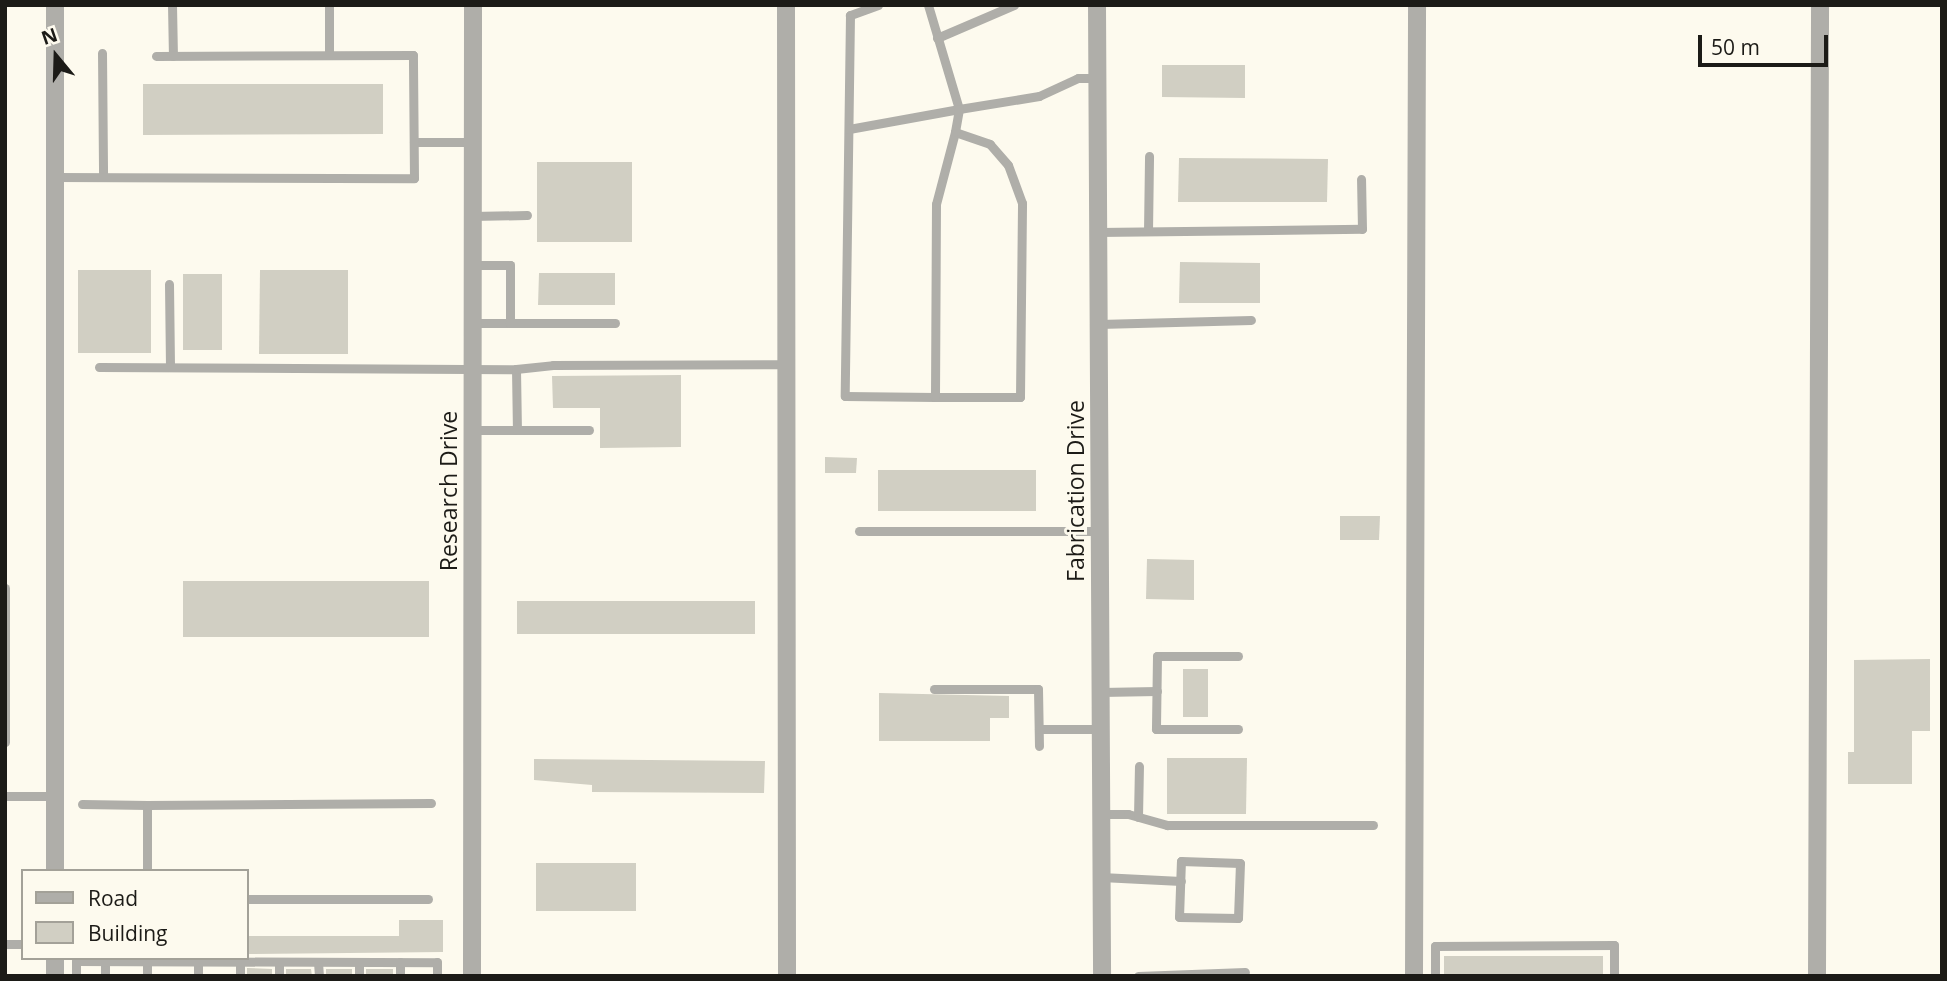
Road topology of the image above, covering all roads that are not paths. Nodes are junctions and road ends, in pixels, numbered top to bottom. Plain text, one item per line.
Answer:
1 (55, 5) edge
2 (172, 5) edge
3 (330, 5) edge
4 (473, 5) edge
5 (786, 5) edge
6 (878, 5) edge
7 (928, 5) edge
8 (1014, 5) edge
9 (1097, 5) edge
10 (1417, 5) edge
11 (1820, 5) edge
12 (937, 38) junction
13 (103, 53) dead end
14 (329, 55) junction
15 (156, 56) dead end
16 (173, 56) junction
17 (1098, 78) junction
18 (959, 109) junction
19 (849, 129) junction
20 (955, 132) junction
21 (414, 142) junction
22 (472, 142) junction
23 (1149, 156) dead end
24 (55, 177) junction
25 (103, 177) junction
26 (1361, 179) dead end
27 (527, 215) dead end
28 (472, 216) junction
29 (1148, 231) junction
30 (1098, 232) junction
31 (472, 265) junction
32 (169, 284) dead end
33 (1251, 320) dead end
34 (472, 323) junction
35 (510, 323) junction
36 (615, 323) dead end
37 (1099, 324) junction
38 (787, 364) junction
39 (99, 367) dead end
40 (170, 367) junction
41 (472, 369) junction
42 (516, 369) junction
43 (935, 397) junction
44 (472, 430) junction
45 (517, 430) junction
46 (589, 430) dead end
47 (859, 531) dead end
48 (1100, 531) junction
49 (5, 588) edge
50 (1238, 656) dead end
51 (6, 664) edge
52 (933, 689) dead end
53 (1157, 691) junction
54 (1101, 692) junction
55 (1039, 729) junction
56 (1101, 729) junction
57 (1238, 729) dead end
58 (5, 742) edge
59 (1039, 746) dead end
60 (1139, 766) dead end
61 (5, 796) edge
62 (55, 796) junction
63 (431, 803) dead end
64 (82, 804) dead end
65 (147, 805) junction
66 (1101, 814) junction
67 (1139, 817) junction
68 (1373, 825) dead end
69 (55, 869) edge
70 (147, 869) edge
71 (1101, 877) junction
72 (1181, 881) junction
73 (248, 899) edge
74 (428, 899) dead end
75 (146, 960) edge
76 (105, 961) junction
77 (198, 962) junction
78 (240, 962) junction
79 (279, 962) junction
80 (318, 962) junction
81 (359, 962) junction
82 (400, 962) junction
83 (1245, 972) dead end
84 (75, 976) edge
85 (106, 976) edge
86 (147, 976) edge
87 (198, 976) edge
88 (240, 976) edge
89 (279, 976) edge
90 (318, 976) edge
91 (359, 976) edge
92 (400, 976) edge
93 (438, 976) edge
94 (472, 976) edge
95 (787, 976) edge
96 (1102, 976) edge
97 (1138, 976) edge
98 (1414, 976) edge
99 (1435, 976) edge
100 (1614, 976) edge
101 (1817, 976) edge

1 - 24 street
2 - 16 lane
3 - 14 lane
4 - 22 street, Research Drive
5 - 38 street
6 - 19 lane
7 - 12 lane
8 - 12 lane
9 - 17 street, Fabrication Drive
10 - 98 street
11 - 101 street
12 - 18 lane
13 - 25 lane
14 - 16 lane
14 - 21 lane
15 - 16 lane
17 - 18 lane
17 - 30 street, Fabrication Drive
18 - 19 lane
18 - 20 lane
19 - 43 lane
20 - 43 lane
20 - 43 lane
21 - 22 lane
21 - 25 lane
22 - 28 street, Research Drive
23 - 29 lane
24 - 25 lane
24 - 62 street
26 - 29 lane
27 - 28 lane
28 - 31 street, Research Drive
29 - 30 lane
30 - 37 street, Fabrication Drive
31 - 34 street, Research Drive
31 - 35 lane
32 - 40 lane
33 - 37 lane
34 - 35 lane
34 - 41 street, Research Drive
35 - 36 lane
37 - 48 street, Fabrication Drive
38 - 42 lane
38 - 95 street
39 - 40 lane
40 - 41 lane
41 - 42 lane
41 - 44 street, Research Drive
42 - 45 lane
44 - 45 lane
44 - 94 street, Research Drive
45 - 46 lane
47 - 48 lane
48 - 54 street, Fabrication Drive
49 - 51 lane
50 - 53 lane
51 - 58 lane
52 - 55 lane
53 - 54 lane
53 - 57 lane
54 - 56 street, Fabrication Drive
55 - 56 lane
55 - 59 lane
56 - 66 street, Fabrication Drive
60 - 67 lane
61 - 62 lane
62 - 69 street
63 - 65 lane
64 - 65 lane
65 - 70 lane
66 - 67 lane
66 - 71 street, Fabrication Drive
67 - 68 lane
71 - 72 lane
71 - 96 street, Fabrication Drive
72 - 72 lane
73 - 74 lane
75 - 76 lane
75 - 77 lane
75 - 86 lane
76 - 84 lane
76 - 85 lane
77 - 78 lane
77 - 87 lane
78 - 79 lane
78 - 88 lane
79 - 80 lane
79 - 89 lane
80 - 81 lane
80 - 90 lane
81 - 82 lane
81 - 91 lane
82 - 92 lane
82 - 93 lane
83 - 97 lane
99 - 100 lane

